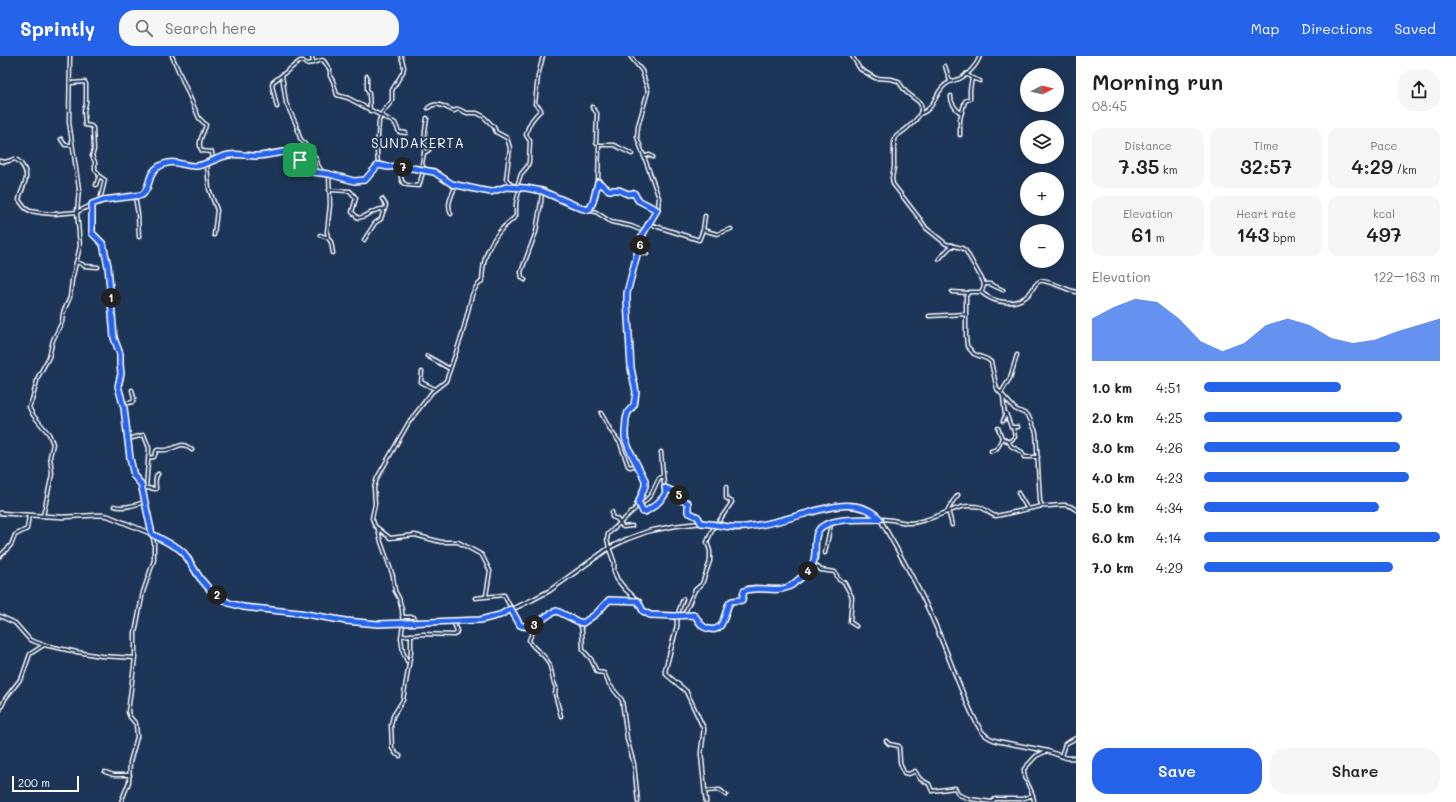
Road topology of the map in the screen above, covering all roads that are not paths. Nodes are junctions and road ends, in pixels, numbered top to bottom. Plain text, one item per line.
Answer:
1 (70, 56) edge
2 (172, 56) edge
3 (312, 56) edge
4 (401, 56) edge
5 (543, 56) edge
6 (630, 56) edge
7 (852, 56) edge
8 (980, 56) edge
9 (313, 63) junction
10 (945, 66) dead end
11 (966, 74) junction
12 (282, 75) junction
13 (367, 76) dead end
14 (972, 78) junction
15 (950, 81) junction
16 (980, 81) dead end
17 (70, 82) junction
18 (951, 96) dead end
19 (277, 107) dead end
20 (592, 107) dead end
21 (428, 108) dead end
22 (370, 111) junction
23 (961, 113) junction
24 (920, 114) junction
25 (381, 116) junction
26 (427, 118) dead end
27 (406, 133) dead end
28 (960, 135) dead end
29 (61, 139) dead end
30 (72, 145) junction
31 (599, 145) junction
32 (428, 150) dead end
33 (424, 153) junction
34 (632, 154) dead end
35 (644, 156) junction
36 (653, 157) dead end
37 (0, 161) edge
38 (213, 161) junction
39 (207, 164) junction
40 (378, 165) junction
41 (401, 166) junction
42 (423, 170) junction
43 (323, 173) junction
44 (329, 174) junction
45 (99, 176) junction
46 (598, 182) junction
47 (96, 185) dead end
48 (456, 185) junction
49 (513, 186) junction
50 (519, 186) junction
51 (329, 190) junction
52 (542, 191) junction
53 (135, 196) junction
54 (382, 199) dead end
55 (100, 200) junction
56 (92, 204) junction
57 (385, 209) junction
58 (589, 210) junction
59 (657, 210) junction
60 (77, 212) junction
61 (451, 214) dead end
62 (705, 216) dead end
63 (649, 224) junction
64 (731, 229) dead end
65 (703, 230) junction
66 (644, 232) junction
67 (214, 235) dead end
68 (320, 236) dead end
69 (139, 237) dead end
70 (328, 238) junction
71 (364, 240) dead end
72 (952, 245) junction
73 (638, 251) junction
74 (333, 253) dead end
75 (646, 254) dead end
76 (939, 259) dead end
77 (76, 262) junction
78 (98, 266) dead end
79 (525, 280) dead end
80 (984, 284) junction
81 (1003, 290) dead end
82 (952, 292) dead end
83 (981, 292) junction
84 (1076, 292) edge
85 (968, 293) junction
86 (966, 314) junction
87 (929, 316) dead end
88 (1017, 354) dead end
89 (427, 356) dead end
90 (450, 369) junction
91 (422, 372) dead end
92 (435, 389) junction
93 (132, 390) dead end
94 (1002, 394) junction
95 (123, 404) junction
96 (1005, 412) junction
97 (601, 413) dead end
98 (1003, 421) dead end
99 (1013, 427) junction
100 (1018, 427) dead end
101 (998, 428) dead end
102 (1002, 438) junction
103 (128, 439) junction
104 (1010, 442) junction
105 (192, 450) dead end
106 (991, 451) dead end
107 (661, 452) dead end
108 (1038, 457) junction
109 (148, 458) junction
110 (637, 464) junction
111 (153, 474) dead end
112 (664, 476) junction
113 (726, 487) dead end
114 (146, 488) junction
115 (665, 488) junction
116 (142, 490) junction
117 (1018, 493) dead end
118 (958, 495) dead end
119 (144, 502) junction
120 (639, 505) junction
121 (114, 506) dead end
122 (1042, 506) junction
123 (1027, 508) junction
124 (1076, 510) edge
125 (612, 512) dead end
126 (948, 512) junction
127 (0, 513) edge
128 (29, 515) junction
129 (43, 516) junction
130 (880, 519) junction
131 (701, 523) junction
132 (620, 524) junction
133 (716, 524) junction
134 (831, 524) junction
135 (952, 525) dead end
136 (632, 526) dead end
137 (378, 529) junction
138 (152, 534) junction
139 (609, 548) junction
140 (825, 553) dead end
141 (0, 556) edge
142 (813, 563) junction
143 (486, 596) junction
144 (475, 598) dead end
145 (683, 599) dead end
146 (638, 601) junction
147 (511, 609) junction
148 (684, 615) junction
149 (0, 616) edge
150 (674, 616) junction
151 (678, 616) junction
152 (402, 617) junction
153 (453, 621) junction
154 (580, 622) junction
155 (416, 623) junction
156 (403, 624) junction
157 (536, 625) junction
158 (856, 626) dead end
159 (412, 635) junction
160 (401, 636) junction
161 (44, 645) junction
162 (135, 658) junction
163 (406, 661) dead end
164 (0, 710) edge
165 (561, 716) dead end
166 (1076, 738) edge
167 (886, 741) dead end
168 (1047, 751) junction
169 (400, 756) dead end
170 (1060, 756) junction
171 (1076, 758) edge
172 (105, 772) dead end
173 (130, 775) junction
174 (706, 791) junction
175 (726, 794) dead end
176 (1033, 795) junction
177 (1021, 799) junction
178 (121, 802) edge
179 (638, 802) edge
180 (706, 802) edge
181 (1019, 802) edge
182 (1034, 802) edge

1 - 17 street
2 - 38 street
3 - 9 street
4 - 25 street
5 - 50 street
6 - 35 street
7 - 24 street
8 - 11 street
9 - 12 street
9 - 22 street
10 - 15 street
11 - 14 street
11 - 15 street
12 - 19 street
12 - 43 street
13 - 22 street
14 - 16 street
14 - 23 street
15 - 24 street
17 - 30 street
17 - 45 street
18 - 23 street
20 - 31 street
21 - 49 street
22 - 25 street
23 - 28 street
24 - 72 street
25 - 27 street
25 - 40 street
26 - 33 street
29 - 30 street
30 - 60 street
31 - 34 street
31 - 46 street
32 - 33 street
33 - 42 street
35 - 36 street
35 - 59 street
37 - 60 street
38 - 39 street
38 - 43 street
39 - 53 street
39 - 67 street
40 - 41 street
40 - 44 street
41 - 42 street
41 - 42 street
42 - 48 street
43 - 44 street
44 - 51 street
45 - 47 street
45 - 55 street
46 - 58 street
46 - 59 street
48 - 49 street
48 - 61 street
49 - 50 street
50 - 52 street
50 - 90 street
51 - 57 street
51 - 70 street
52 - 58 street
52 - 79 street
53 - 55 street
53 - 69 street
54 - 57 street
55 - 56 street
56 - 60 street
56 - 95 street
57 - 71 street
58 - 66 street
59 - 63 street
60 - 77 street
62 - 65 street
63 - 65 street
63 - 66 street
64 - 65 street
66 - 73 street
68 - 70 street
70 - 74 street
72 - 76 street
72 - 80 street
73 - 75 street
73 - 110 street
77 - 78 street
77 - 129 street
80 - 81 street
80 - 83 street
82 - 85 street
83 - 84 street
83 - 85 street
85 - 86 street
86 - 87 street
86 - 94 street
88 - 94 street
89 - 90 street
90 - 92 street
91 - 92 street
92 - 137 street
93 - 95 street
94 - 96 street
94 - 108 street
95 - 103 street
96 - 98 street
96 - 99 street
97 - 110 street
99 - 100 street
99 - 104 street
101 - 102 street
102 - 104 street
102 - 106 street
103 - 109 street
103 - 116 street
104 - 108 street
105 - 109 street
107 - 112 street
108 - 122 street
109 - 114 street
110 - 120 street
111 - 114 street
112 - 115 street
112 - 120 street
113 - 133 street
114 - 116 street
115 - 120 street
115 - 131 street
116 - 119 street
117 - 123 street
118 - 126 street
119 - 121 street
119 - 138 street
120 - 132 street
122 - 123 street
122 - 124 street
123 - 126 street
125 - 132 street
126 - 130 street
126 - 135 street
127 - 128 main road
128 - 129 main road
128 - 141 street
129 - 138 main road
130 - 133 main road
130 - 134 street
130 - 168 main road
131 - 133 main road
131 - 139 main road
132 - 136 street
132 - 139 street
133 - 148 street
134 - 140 street
134 - 142 street
137 - 143 street
137 - 152 street
138 - 156 main road
138 - 162 street
139 - 146 main road
139 - 147 main road
142 - 148 street
142 - 158 street
143 - 144 street
143 - 147 street
145 - 151 street
146 - 150 main road
146 - 154 street
147 - 153 main road
147 - 157 street
148 - 151 street
149 - 161 street
150 - 151 street
150 - 174 main road
152 - 155 street
152 - 156 street
153 - 155 main road
153 - 159 street
154 - 157 street
154 - 179 street
155 - 156 main road
156 - 160 street
157 - 165 street
159 - 160 street
159 - 169 street
160 - 163 street
161 - 162 street
161 - 164 street
162 - 173 street
166 - 170 street
167 - 177 street
168 - 170 main road
168 - 176 street
170 - 171 main road
172 - 173 street
173 - 178 street
174 - 175 street
174 - 180 main road
176 - 177 street
176 - 182 street
177 - 181 street

